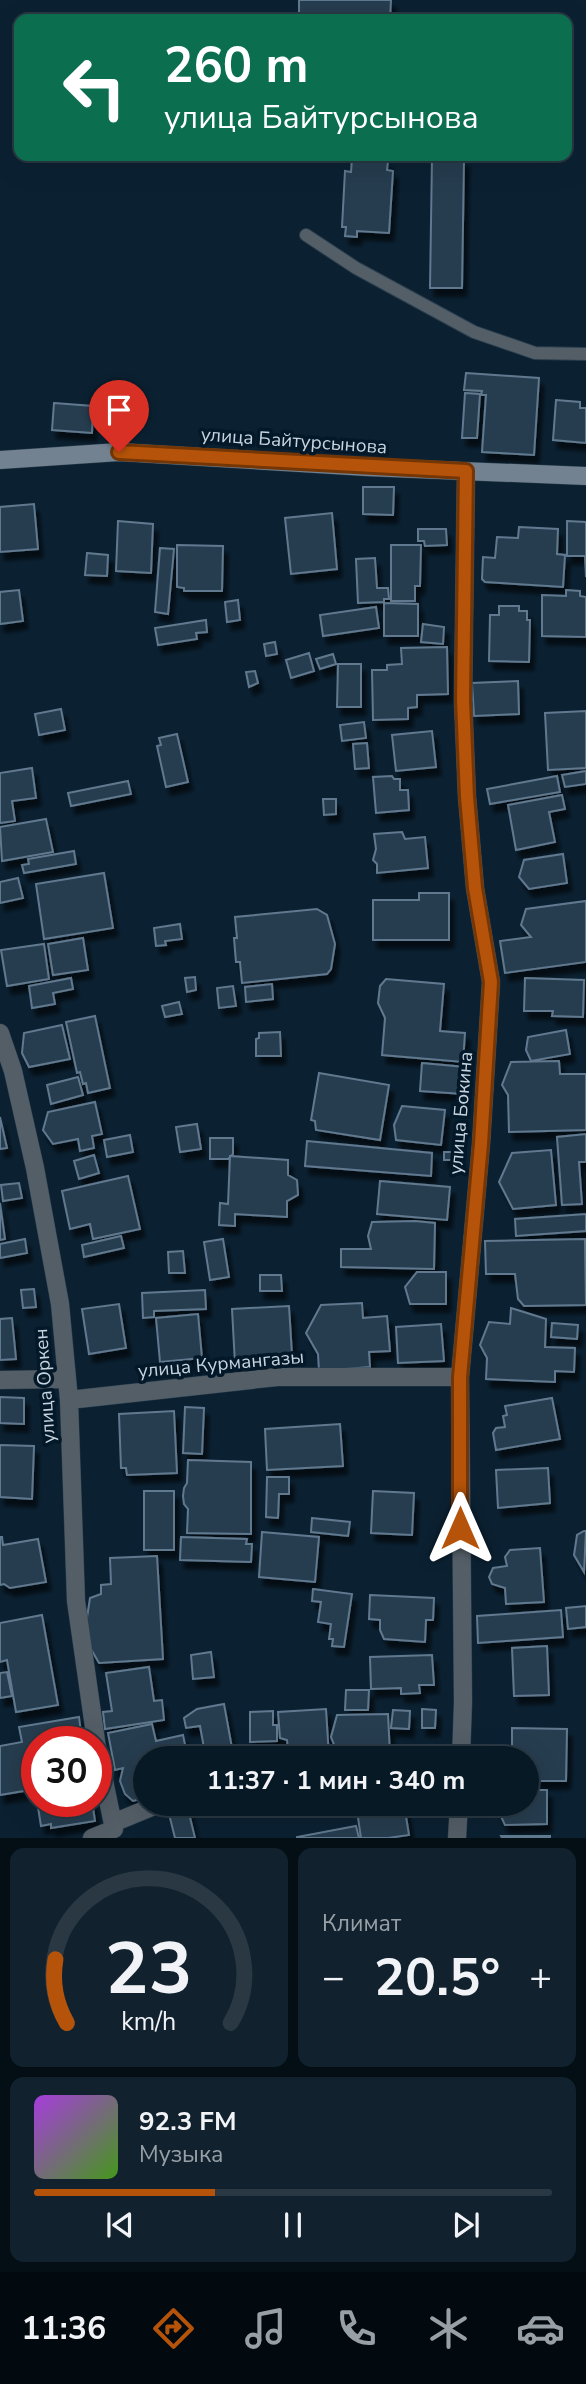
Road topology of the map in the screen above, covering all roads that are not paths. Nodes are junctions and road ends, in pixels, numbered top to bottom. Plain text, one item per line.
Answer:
1 (306, 235) dead end
2 (586, 354) edge
3 (0, 460) edge
4 (466, 471) junction
5 (586, 476) edge
6 (0, 1033) edge
7 (460, 1377) junction
8 (66, 1379) junction
9 (0, 1380) edge
10 (69, 1400) junction
11 (94, 1726) edge
12 (461, 1746) edge
13 (133, 1815) edge
14 (458, 1816) edge
15 (112, 1817) edge
16 (113, 1824) junction
17 (92, 1838) edge
18 (457, 1838) edge

1 - 2 lane
3 - 4 street, улица Байтурсынова
4 - 5 street, улица Байтурсынова
4 - 7 street, улица Бокина
6 - 8 street, улица Оркен
7 - 10 street, улица Курмангазы
7 - 12 street, улица Бокина
8 - 9 street
8 - 10 street, улица Оркен
10 - 11 street, улица Оркен
13 - 16 street
14 - 18 street
15 - 16 street, улица Оркен
16 - 17 street

